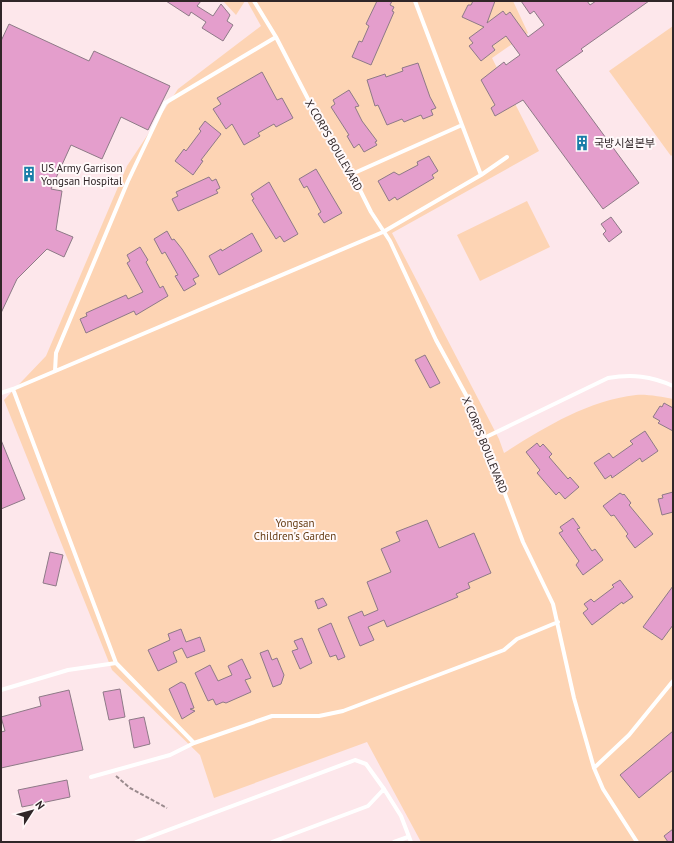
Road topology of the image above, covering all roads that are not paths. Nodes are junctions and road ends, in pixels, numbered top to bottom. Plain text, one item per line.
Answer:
1 (254, 1) edge
2 (415, 1) edge
3 (276, 37) junction
4 (462, 125) junction
5 (507, 157) dead end
6 (352, 174) junction
7 (481, 175) junction
8 (383, 232) junction
9 (56, 371) junction
10 (673, 386) edge
11 (13, 389) junction
12 (1, 393) edge
13 (484, 438) junction
14 (558, 622) junction
15 (116, 663) junction
16 (673, 681) edge
17 (1, 690) edge
18 (194, 743) junction
19 (594, 768) junction
20 (91, 777) dead end
21 (384, 789) junction
22 (408, 837) junction
23 (136, 842) edge
24 (272, 842) edge
25 (394, 842) edge
26 (411, 842) edge
27 (638, 842) edge

1 - 3 lane, X CORPS BOULEVARD
2 - 4 lane
3 - 6 lane, X CORPS BOULEVARD
3 - 9 lane
4 - 6 lane
4 - 7 lane
5 - 7 lane
6 - 8 lane, X CORPS BOULEVARD
7 - 8 lane
8 - 9 lane
8 - 13 lane, X CORPS BOULEVARD
9 - 11 lane
10 - 13 lane
11 - 12 lane
11 - 15 lane
13 - 14 lane, X CORPS BOULEVARD
14 - 18 lane
14 - 19 lane, X CORPS BOULEVARD
15 - 17 lane
15 - 18 lane
16 - 19 lane
18 - 20 lane
19 - 27 lane, X CORPS BOULEVARD
21 - 22 lane
21 - 23 lane
21 - 24 lane
22 - 25 lane
22 - 26 lane

